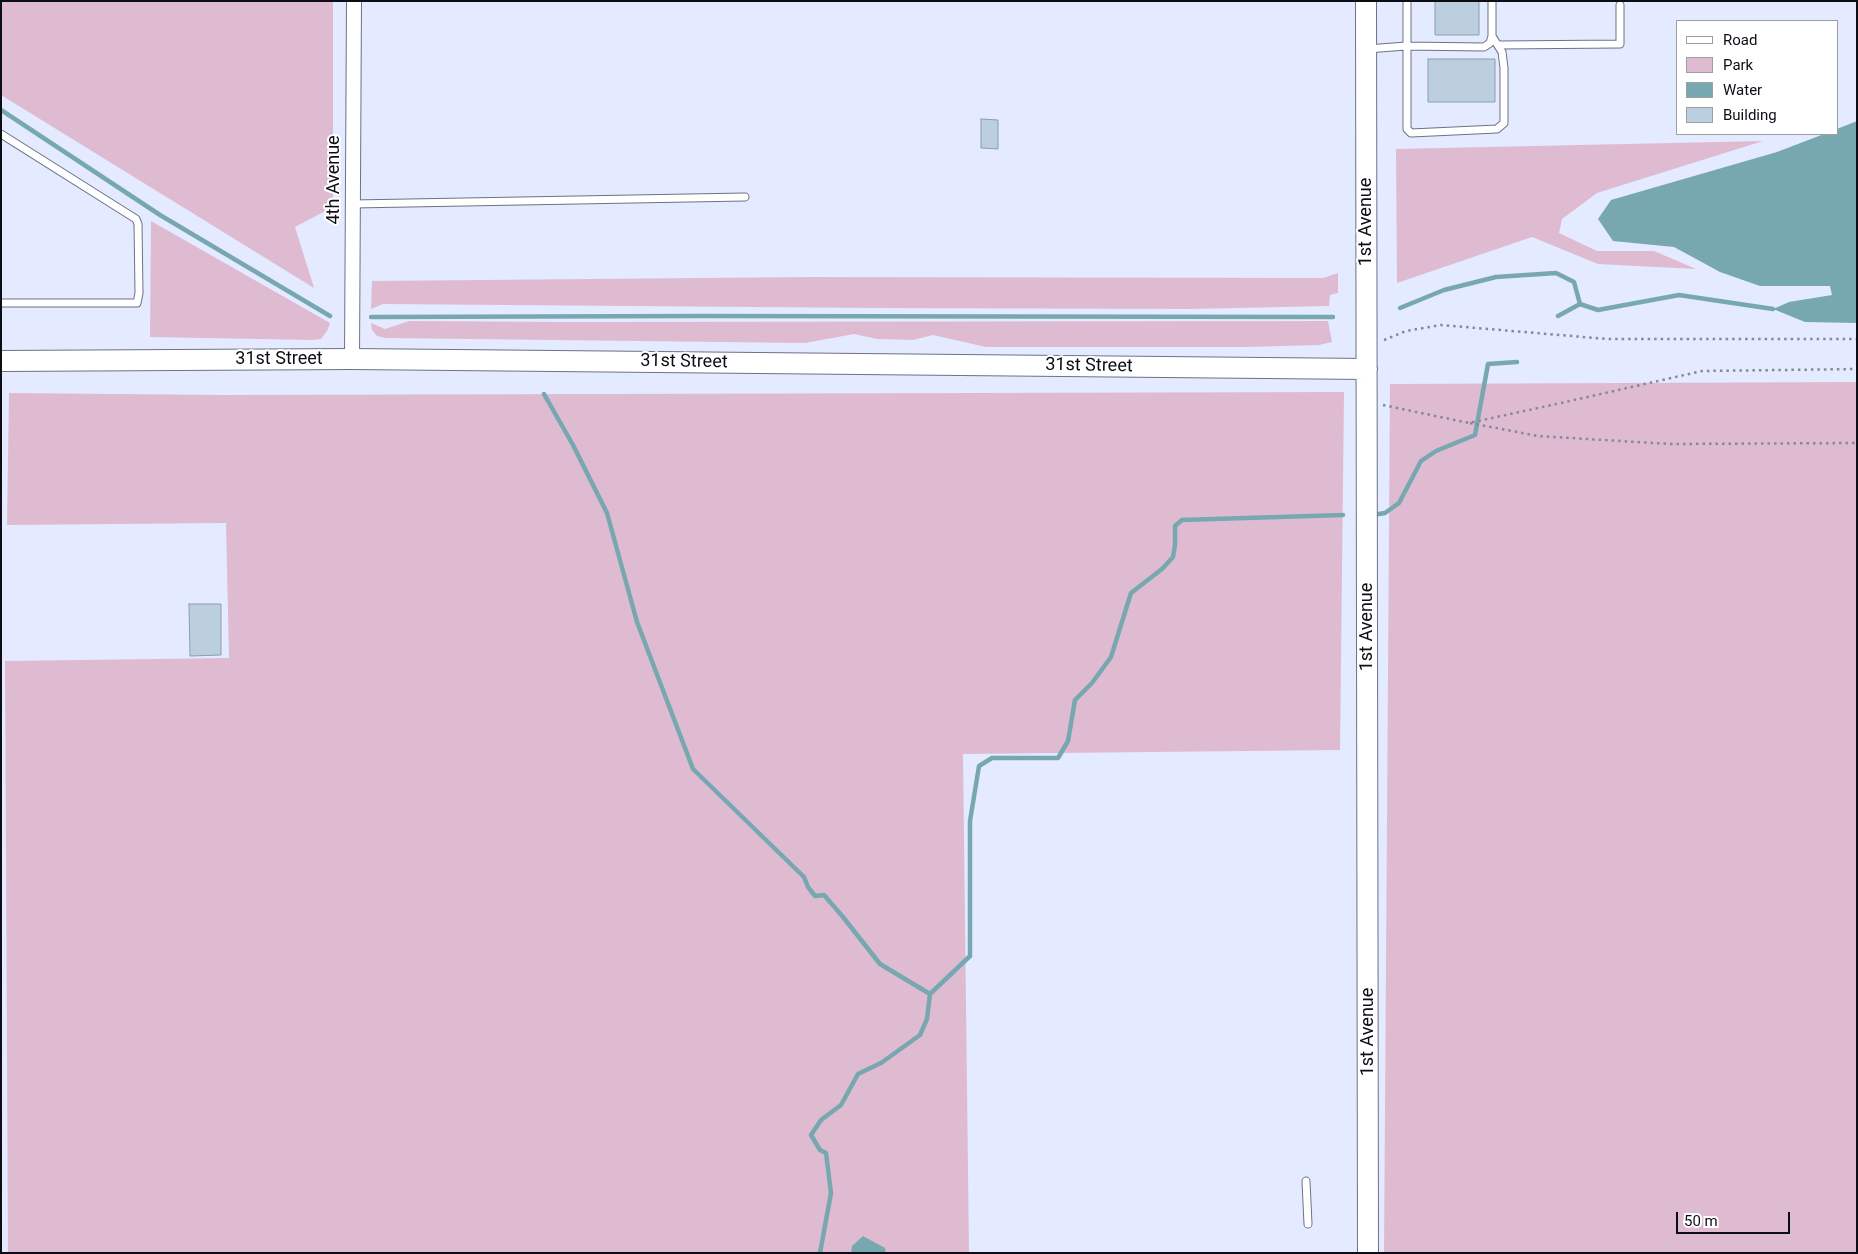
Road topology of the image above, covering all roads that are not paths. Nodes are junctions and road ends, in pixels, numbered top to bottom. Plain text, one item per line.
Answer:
1 (354, 1) edge
2 (1366, 1) edge
3 (1407, 1) edge
4 (1492, 1) edge
5 (1620, 5) dead end
6 (1492, 36) junction
7 (1498, 45) junction
8 (1406, 46) junction
9 (1366, 49) junction
10 (1, 134) edge
11 (745, 197) dead end
12 (353, 204) junction
13 (1, 303) edge
14 (352, 359) junction
15 (1, 361) edge
16 (1367, 369) junction
17 (1306, 1181) dead end
18 (1308, 1224) dead end
19 (1368, 1253) edge

1 - 12 street, 4th Avenue
2 - 9 street, 1st Avenue
3 - 8 lane
4 - 6 lane
5 - 7 lane
6 - 7 lane
6 - 8 lane
7 - 8 lane
8 - 9 lane
9 - 16 street, 1st Avenue
10 - 13 lane
11 - 12 lane
12 - 14 street, 4th Avenue
14 - 15 street, 31st Street
14 - 16 street, 31st Street
16 - 19 street, 1st Avenue
17 - 18 lane

